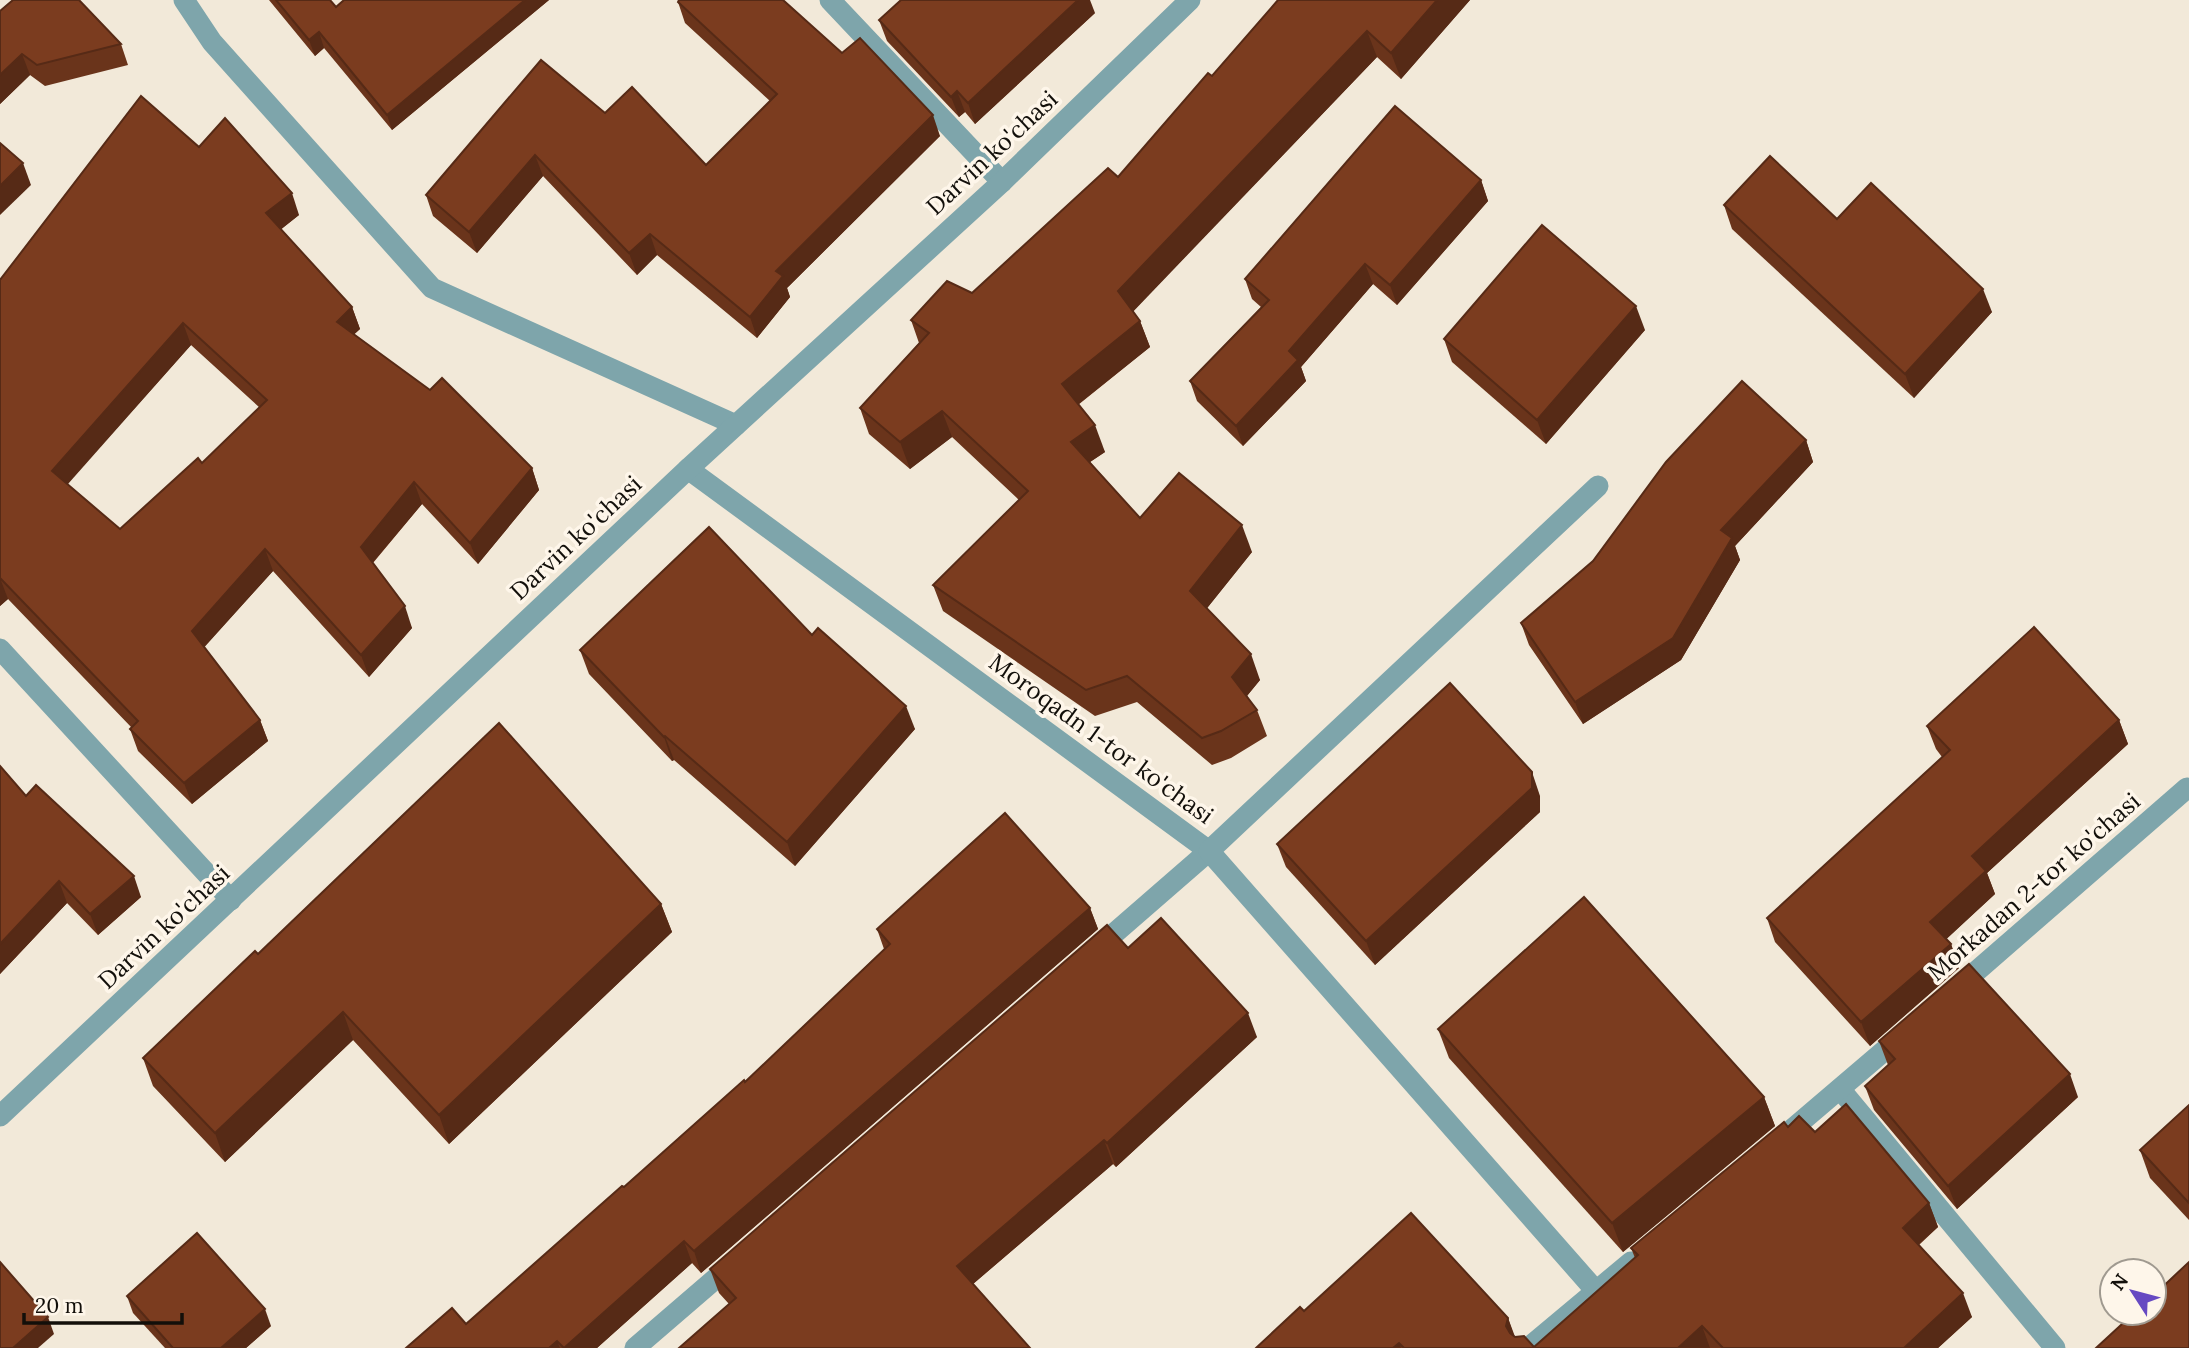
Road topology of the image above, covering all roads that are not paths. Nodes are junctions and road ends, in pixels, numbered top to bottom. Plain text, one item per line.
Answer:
1 (184, 0) edge
2 (830, 0) edge
3 (1190, 0) edge
4 (1002, 182) junction
5 (736, 425) junction
6 (688, 469) junction
7 (1598, 486) dead end
8 (0, 649) edge
9 (2188, 789) edge
10 (1209, 851) junction
11 (231, 900) junction
12 (1074, 968) edge
13 (1945, 998) edge
14 (1924, 1016) edge
15 (1840, 1089) junction
16 (0, 1116) edge
17 (1766, 1151) edge
18 (1649, 1247) edge
19 (750, 1249) edge
20 (1596, 1291) junction
21 (635, 1348) edge
22 (1528, 1348) edge
23 (2055, 1348) edge

1 - 5 street
2 - 4 street
3 - 4 street, Darvin ko'chasi
4 - 5 street, Darvin ko'chasi
5 - 6 street, Darvin ko'chasi
6 - 10 street, Morоqadn 1-tor ko'chasi
6 - 11 street, Darvin ko'chasi
7 - 10 street
8 - 11 street
9 - 13 street, Morkadan 2-tor ko'chasi
10 - 12 street, Morоqadn 1-tor ko'chasi
10 - 20 street
11 - 16 street, Darvin ko'chasi
14 - 15 street, Morkadan 2-tor ko'chasi
15 - 17 street, Morkadan 2-tor ko'chasi
15 - 23 street
18 - 20 street
19 - 21 street
20 - 22 street

